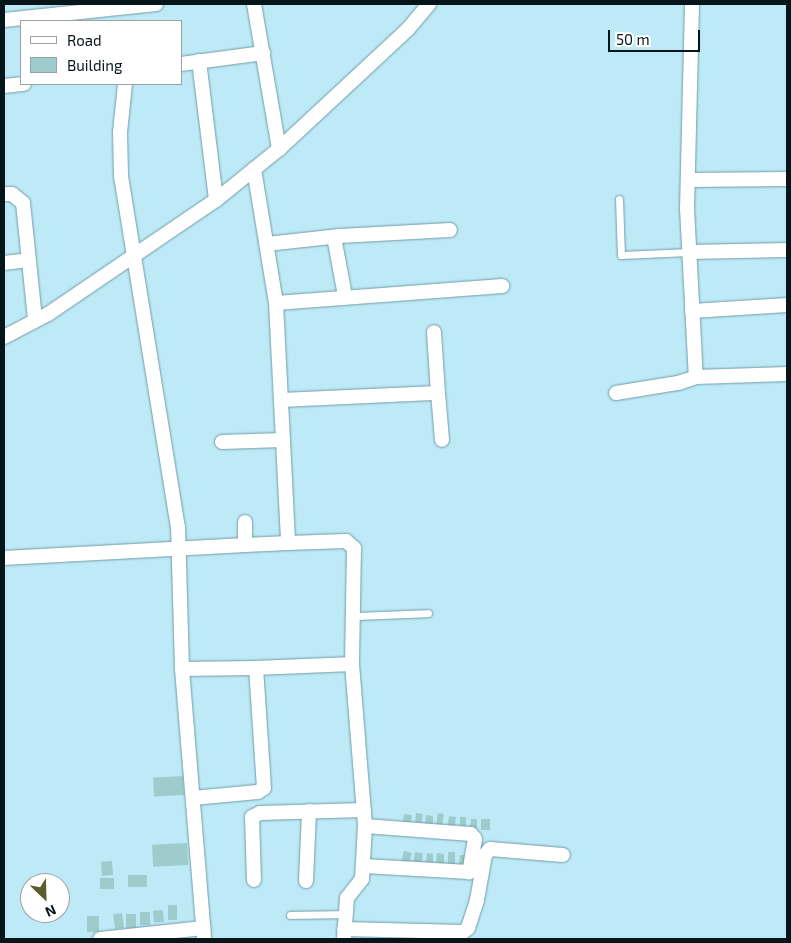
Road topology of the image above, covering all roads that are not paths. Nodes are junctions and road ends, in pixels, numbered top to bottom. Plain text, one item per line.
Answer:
1 (156, 4) edge
2 (254, 4) edge
3 (429, 4) edge
4 (692, 4) edge
5 (89, 8) edge
6 (4, 20) edge
7 (262, 53) junction
8 (199, 61) junction
9 (182, 64) edge
10 (20, 84) edge
11 (125, 85) edge
12 (4, 86) edge
13 (279, 149) junction
14 (254, 169) junction
15 (787, 179) edge
16 (688, 180) junction
17 (4, 194) edge
18 (620, 198) dead end
19 (216, 200) junction
20 (450, 230) dead end
21 (334, 237) junction
22 (266, 244) junction
23 (787, 250) edge
24 (689, 252) junction
25 (136, 257) junction
26 (28, 260) junction
27 (4, 263) edge
28 (502, 286) dead end
29 (345, 296) junction
30 (276, 303) junction
31 (787, 305) edge
32 (692, 311) junction
33 (35, 320) junction
34 (434, 332) dead end
35 (4, 336) edge
36 (787, 374) edge
37 (696, 377) junction
38 (438, 393) junction
39 (616, 393) dead end
40 (281, 400) junction
41 (283, 440) junction
42 (442, 440) dead end
43 (222, 442) dead end
44 (245, 522) dead end
45 (288, 543) junction
46 (245, 545) junction
47 (178, 550) junction
48 (4, 558) edge
49 (428, 613) dead end
50 (354, 616) junction
51 (352, 664) junction
52 (256, 668) junction
53 (182, 669) junction
54 (193, 798) junction
55 (364, 810) junction
56 (309, 811) junction
57 (365, 826) junction
58 (563, 855) dead end
59 (364, 866) junction
60 (254, 880) dead end
61 (306, 880) dead end
62 (345, 914) junction
63 (290, 915) dead end
64 (204, 934) edge
65 (344, 934) edge
66 (100, 939) edge

1 - 5 street
2 - 7 street
3 - 13 street
4 - 16 street
5 - 6 street
7 - 8 street
7 - 13 street
8 - 9 street
8 - 19 street
10 - 12 street
11 - 25 street
13 - 14 street
14 - 19 street
14 - 22 street
15 - 16 street
16 - 24 street
17 - 26 street
18 - 24 lane
19 - 25 street
20 - 21 street
21 - 22 street
21 - 29 street
22 - 30 street
23 - 24 street
24 - 32 street
25 - 33 street
25 - 47 street
26 - 27 street
26 - 33 street
28 - 29 street
29 - 30 street
30 - 40 street
31 - 32 street
32 - 37 street
33 - 35 street
34 - 38 street
36 - 37 street
37 - 39 street
38 - 40 street
38 - 42 street
40 - 41 street
41 - 43 street
41 - 45 street
44 - 46 street
45 - 46 street
45 - 50 street
46 - 47 street
47 - 48 street
47 - 53 street
49 - 50 lane
50 - 51 street
51 - 52 street
51 - 55 street
52 - 53 street
52 - 54 street
53 - 54 street
54 - 64 street
55 - 56 street
55 - 57 street
56 - 60 street
56 - 61 street
57 - 59 street
57 - 59 street
58 - 65 street
59 - 62 street
62 - 63 lane
62 - 65 street
64 - 66 street

